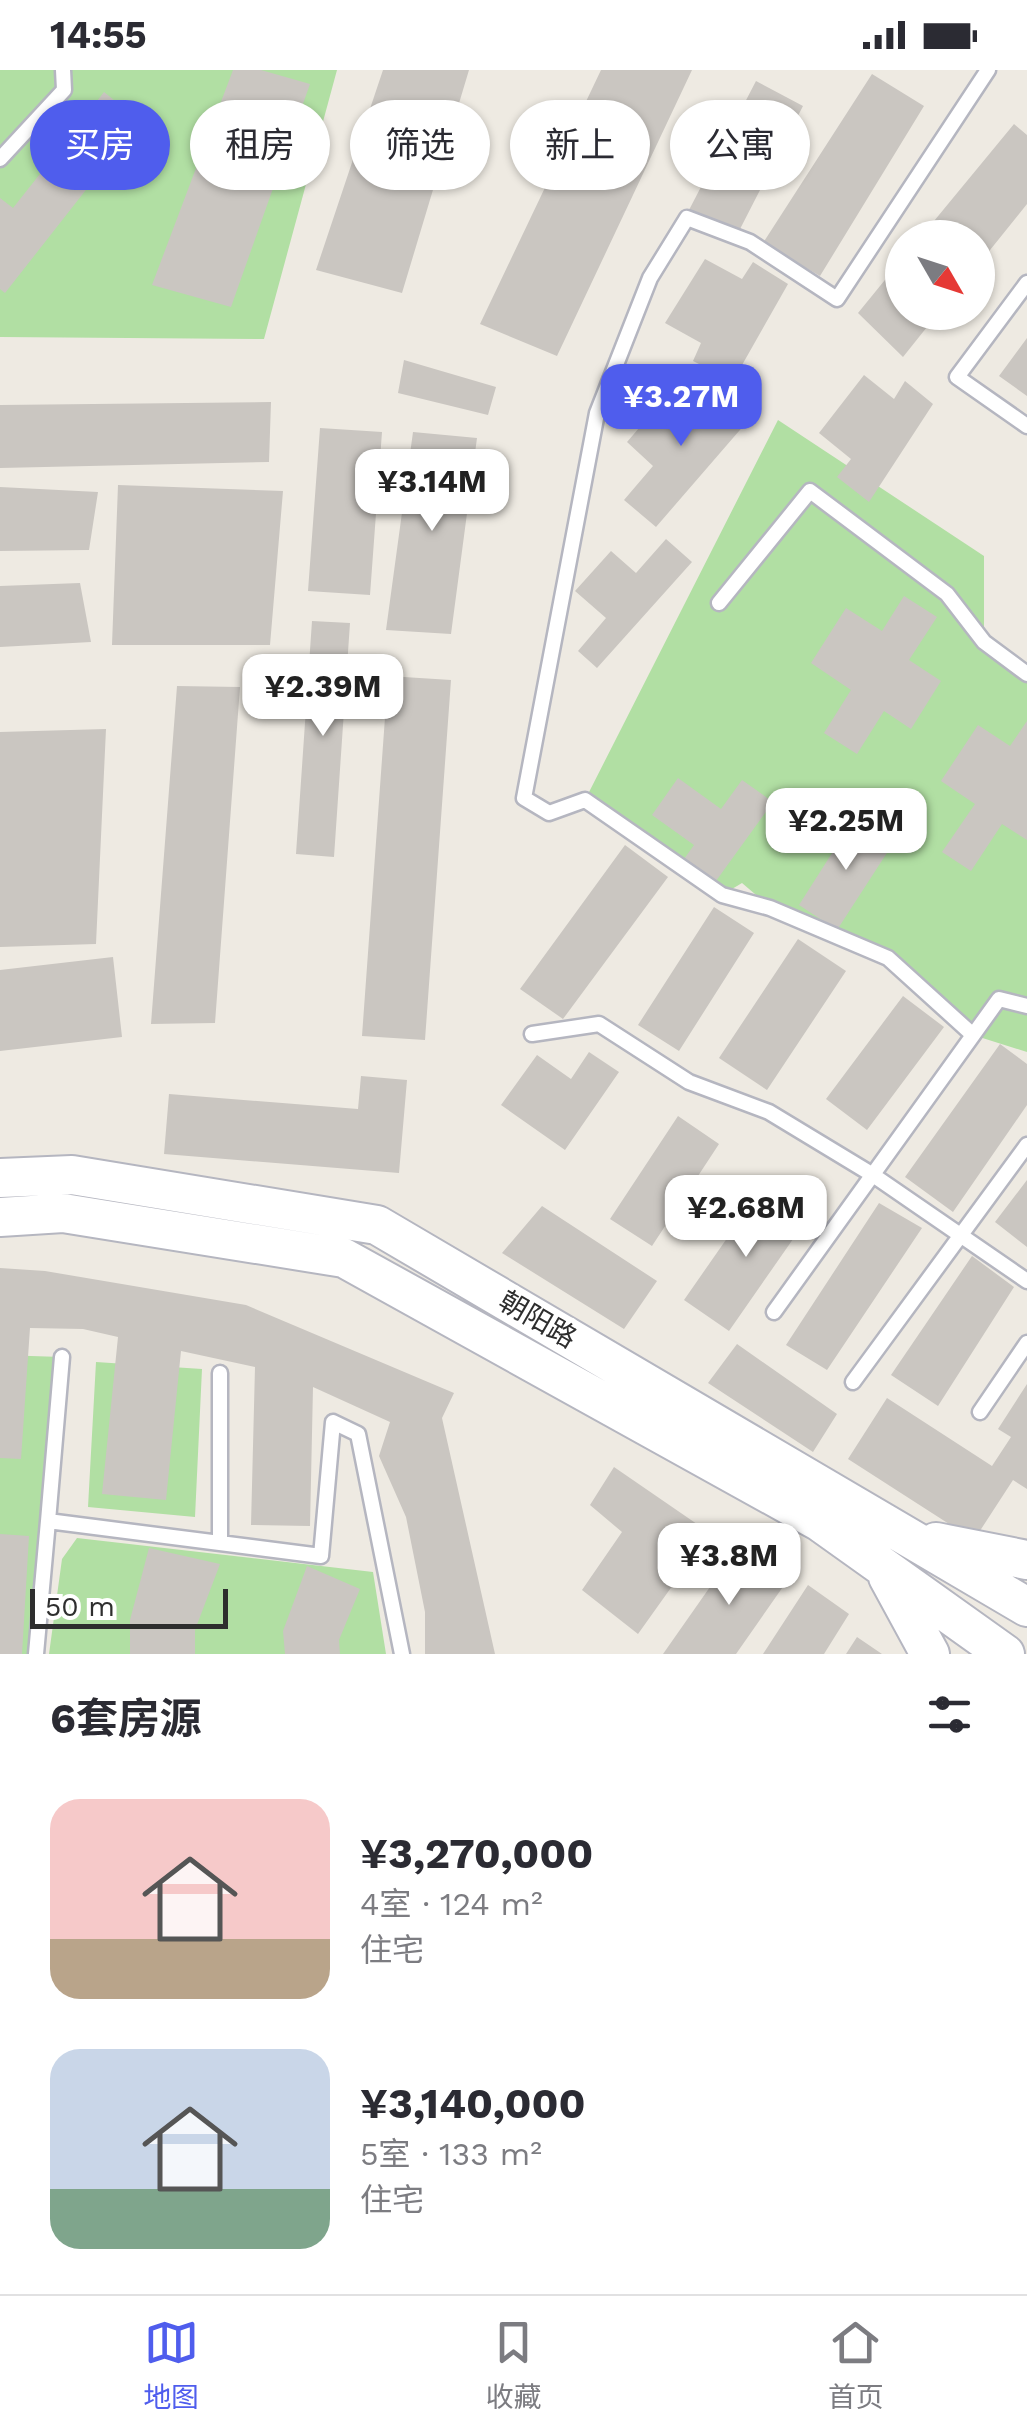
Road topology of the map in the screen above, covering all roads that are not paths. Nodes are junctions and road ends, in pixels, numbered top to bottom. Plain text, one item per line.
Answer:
1 (63, 70) edge
2 (988, 70) edge
3 (0, 160) edge
4 (1027, 283) edge
5 (1027, 426) edge
6 (719, 603) dead end
7 (1027, 674) edge
8 (1027, 1006) edge
9 (532, 1034) dead end
10 (974, 1035) junction
11 (1027, 1145) edge
12 (872, 1175) junction
13 (0, 1178) edge
14 (0, 1217) edge
15 (960, 1236) junction
16 (1027, 1281) edge
17 (774, 1312) dead end
18 (1027, 1343) edge
19 (62, 1357) dead end
20 (220, 1373) dead end
21 (853, 1382) dead end
22 (980, 1412) dead end
23 (48, 1521) junction
24 (908, 1536) junction
25 (220, 1543) junction
26 (1027, 1560) edge
27 (882, 1566) junction
28 (1027, 1607) edge
29 (36, 1654) edge
30 (402, 1654) edge
31 (930, 1654) edge
32 (1005, 1654) edge

1 - 3 lane
2 - 10 lane
4 - 5 lane
6 - 7 lane
8 - 10 lane
9 - 12 lane
10 - 12 lane
11 - 15 lane
12 - 15 lane
12 - 17 lane
13 - 24 main road, 朝阳路
14 - 27 main road, 朝阳路
15 - 16 lane
15 - 21 lane
18 - 22 lane
19 - 23 lane
20 - 25 lane
23 - 25 lane
23 - 29 lane
24 - 26 main road
24 - 28 main road, 朝阳路
25 - 30 lane
27 - 31 main road
27 - 32 main road, 朝阳路

